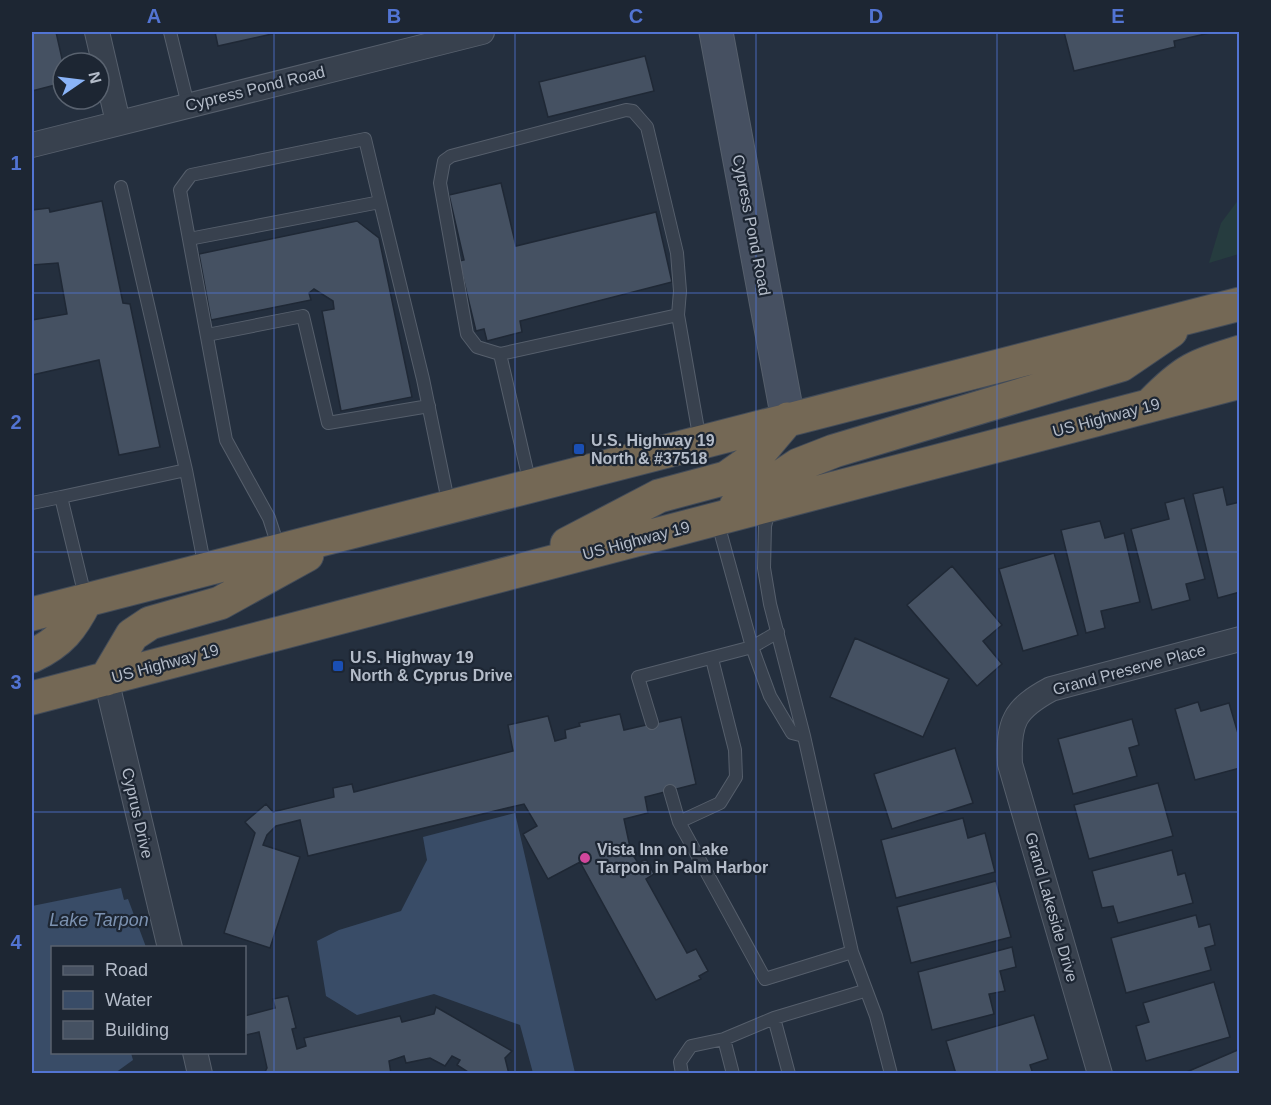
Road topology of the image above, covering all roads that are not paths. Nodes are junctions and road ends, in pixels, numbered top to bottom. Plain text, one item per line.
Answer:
1 (97, 32) edge
2 (170, 32) edge
3 (482, 32) edge
4 (716, 32) edge
5 (188, 105) junction
6 (118, 122) junction
7 (32, 145) edge
8 (121, 187) dead end
9 (380, 202) junction
10 (189, 239) junction
11 (1239, 304) edge
12 (678, 315) junction
13 (1190, 318) junction
14 (207, 335) junction
15 (1239, 352) edge
16 (500, 354) junction
17 (1239, 382) edge
18 (429, 406) junction
19 (1149, 406) junction
20 (788, 419) junction
21 (700, 442) junction
22 (186, 470) junction
23 (530, 486) junction
24 (61, 497) junction
25 (32, 503) edge
26 (771, 505) junction
27 (450, 506) junction
28 (717, 519) junction
29 (348, 533) junction
30 (279, 550) junction
31 (205, 569) junction
32 (512, 573) junction
33 (86, 600) junction
34 (32, 614) edge
35 (778, 633) junction
36 (1239, 639) edge
37 (752, 647) junction
38 (32, 656) edge
39 (712, 659) junction
40 (106, 679) junction
41 (32, 698) edge
42 (652, 723) dead end
43 (804, 736) junction
44 (1009, 740) joint
45 (670, 790) dead end
46 (680, 822) junction
47 (170, 946) edge
48 (852, 952) junction
49 (864, 990) junction
50 (774, 1018) junction
51 (724, 1039) junction
52 (195, 1054) edge
53 (200, 1074) edge
54 (682, 1074) edge
55 (733, 1074) edge
56 (789, 1074) edge
57 (891, 1074) edge
58 (1100, 1074) edge

1 - 6 street
2 - 5 lane
3 - 5 street, Cypress Pond Road
4 - 20 street, Cypress Pond Road
5 - 6 street, Cypress Pond Road
6 - 7 street, Cypress Pond Road
8 - 22 lane
9 - 10 lane
9 - 10 lane
9 - 18 lane
10 - 14 lane
11 - 13 highway
12 - 16 lane
12 - 16 lane
12 - 21 lane
13 - 20 highway
13 - 28 highway
14 - 18 lane
14 - 30 lane
15 - 19 highway
16 - 23 lane
17 - 19 highway, US Highway 19
18 - 27 lane
19 - 26 highway, US Highway 19
20 - 21 highway
20 - 32 highway
21 - 23 highway
22 - 24 lane
22 - 31 lane
23 - 27 highway
24 - 25 lane
24 - 33 lane
26 - 28 highway, US Highway 19
26 - 35 lane
27 - 29 highway
28 - 32 highway, US Highway 19
28 - 37 lane
29 - 30 highway
29 - 40 highway
30 - 31 highway
31 - 33 highway
32 - 40 highway, US Highway 19
33 - 34 highway
33 - 38 highway
35 - 37 lane
35 - 43 lane
36 - 44 street, Grand Preserve Place
37 - 39 lane
37 - 43 lane
39 - 42 lane
39 - 46 lane
40 - 41 highway, US Highway 19
40 - 47 street, Cyprus Drive
43 - 48 lane
44 - 58 street, Grand Lakeside Drive
45 - 46 lane
46 - 48 lane
48 - 49 lane
49 - 50 lane
49 - 57 lane
50 - 51 lane
50 - 56 lane
51 - 54 lane
51 - 55 lane
52 - 53 street

